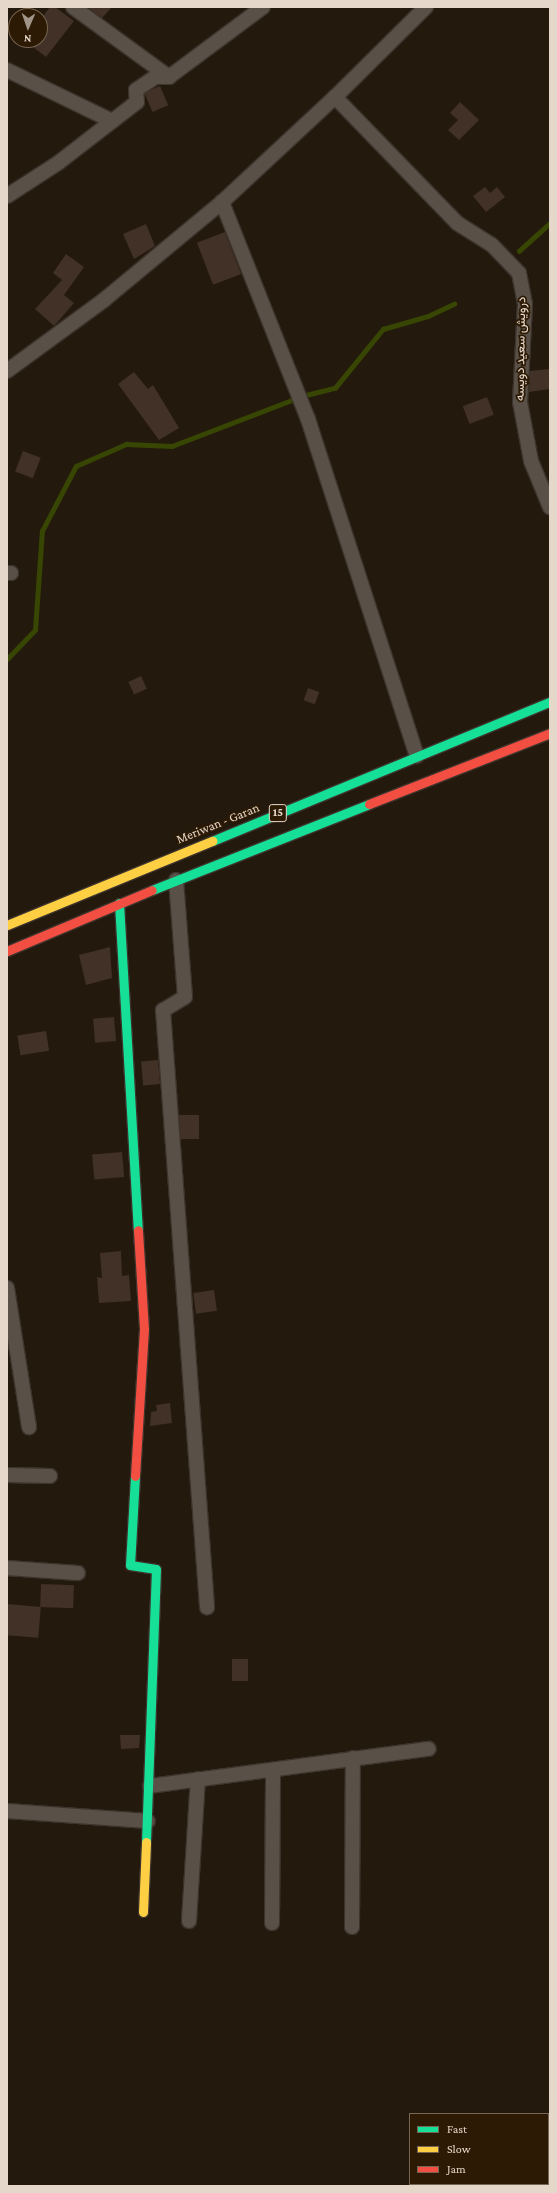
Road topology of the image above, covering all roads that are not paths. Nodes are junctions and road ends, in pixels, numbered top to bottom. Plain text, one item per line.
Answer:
1 (73, 7) edge
2 (263, 7) edge
3 (426, 7) edge
4 (7, 70) edge
5 (169, 76) junction
6 (335, 97) junction
7 (112, 121) junction
8 (7, 196) edge
9 (222, 202) junction
10 (7, 372) edge
11 (550, 507) edge
12 (550, 702) edge
13 (550, 733) edge
14 (417, 756) junction
15 (176, 880) junction
16 (119, 903) junction
17 (7, 925) edge
18 (7, 951) edge
19 (7, 1288) edge
20 (13, 1359) edge
21 (29, 1427) dead end
22 (7, 1475) edge
23 (50, 1476) dead end
24 (7, 1568) edge
25 (78, 1573) dead end
26 (207, 1606) dead end
27 (429, 1749) dead end
28 (353, 1758) junction
29 (273, 1770) junction
30 (198, 1780) junction
31 (150, 1786) junction
32 (7, 1811) edge
33 (148, 1821) junction
34 (143, 1912) dead end
35 (188, 1921) dead end
36 (272, 1923) dead end
37 (352, 1927) dead end

1 - 5 street
2 - 5 street
3 - 6 street
4 - 7 street
5 - 7 street
6 - 9 street
6 - 11 street, درویش سعید دویسه
7 - 8 street
9 - 10 street
9 - 14 street
12 - 14 main road, Meriwan - Garan / 15
13 - 15 main road, 15
14 - 17 main road, Meriwan - Garan / 15
15 - 16 main road, 15
15 - 26 street
16 - 18 main road, 15
16 - 31 main road
19 - 20 street
20 - 21 street
22 - 23 street
24 - 25 street
27 - 28 street
28 - 29 street
28 - 37 street
29 - 30 street
29 - 36 street
30 - 31 street
30 - 35 street
31 - 33 main road
32 - 33 street
33 - 34 main road

